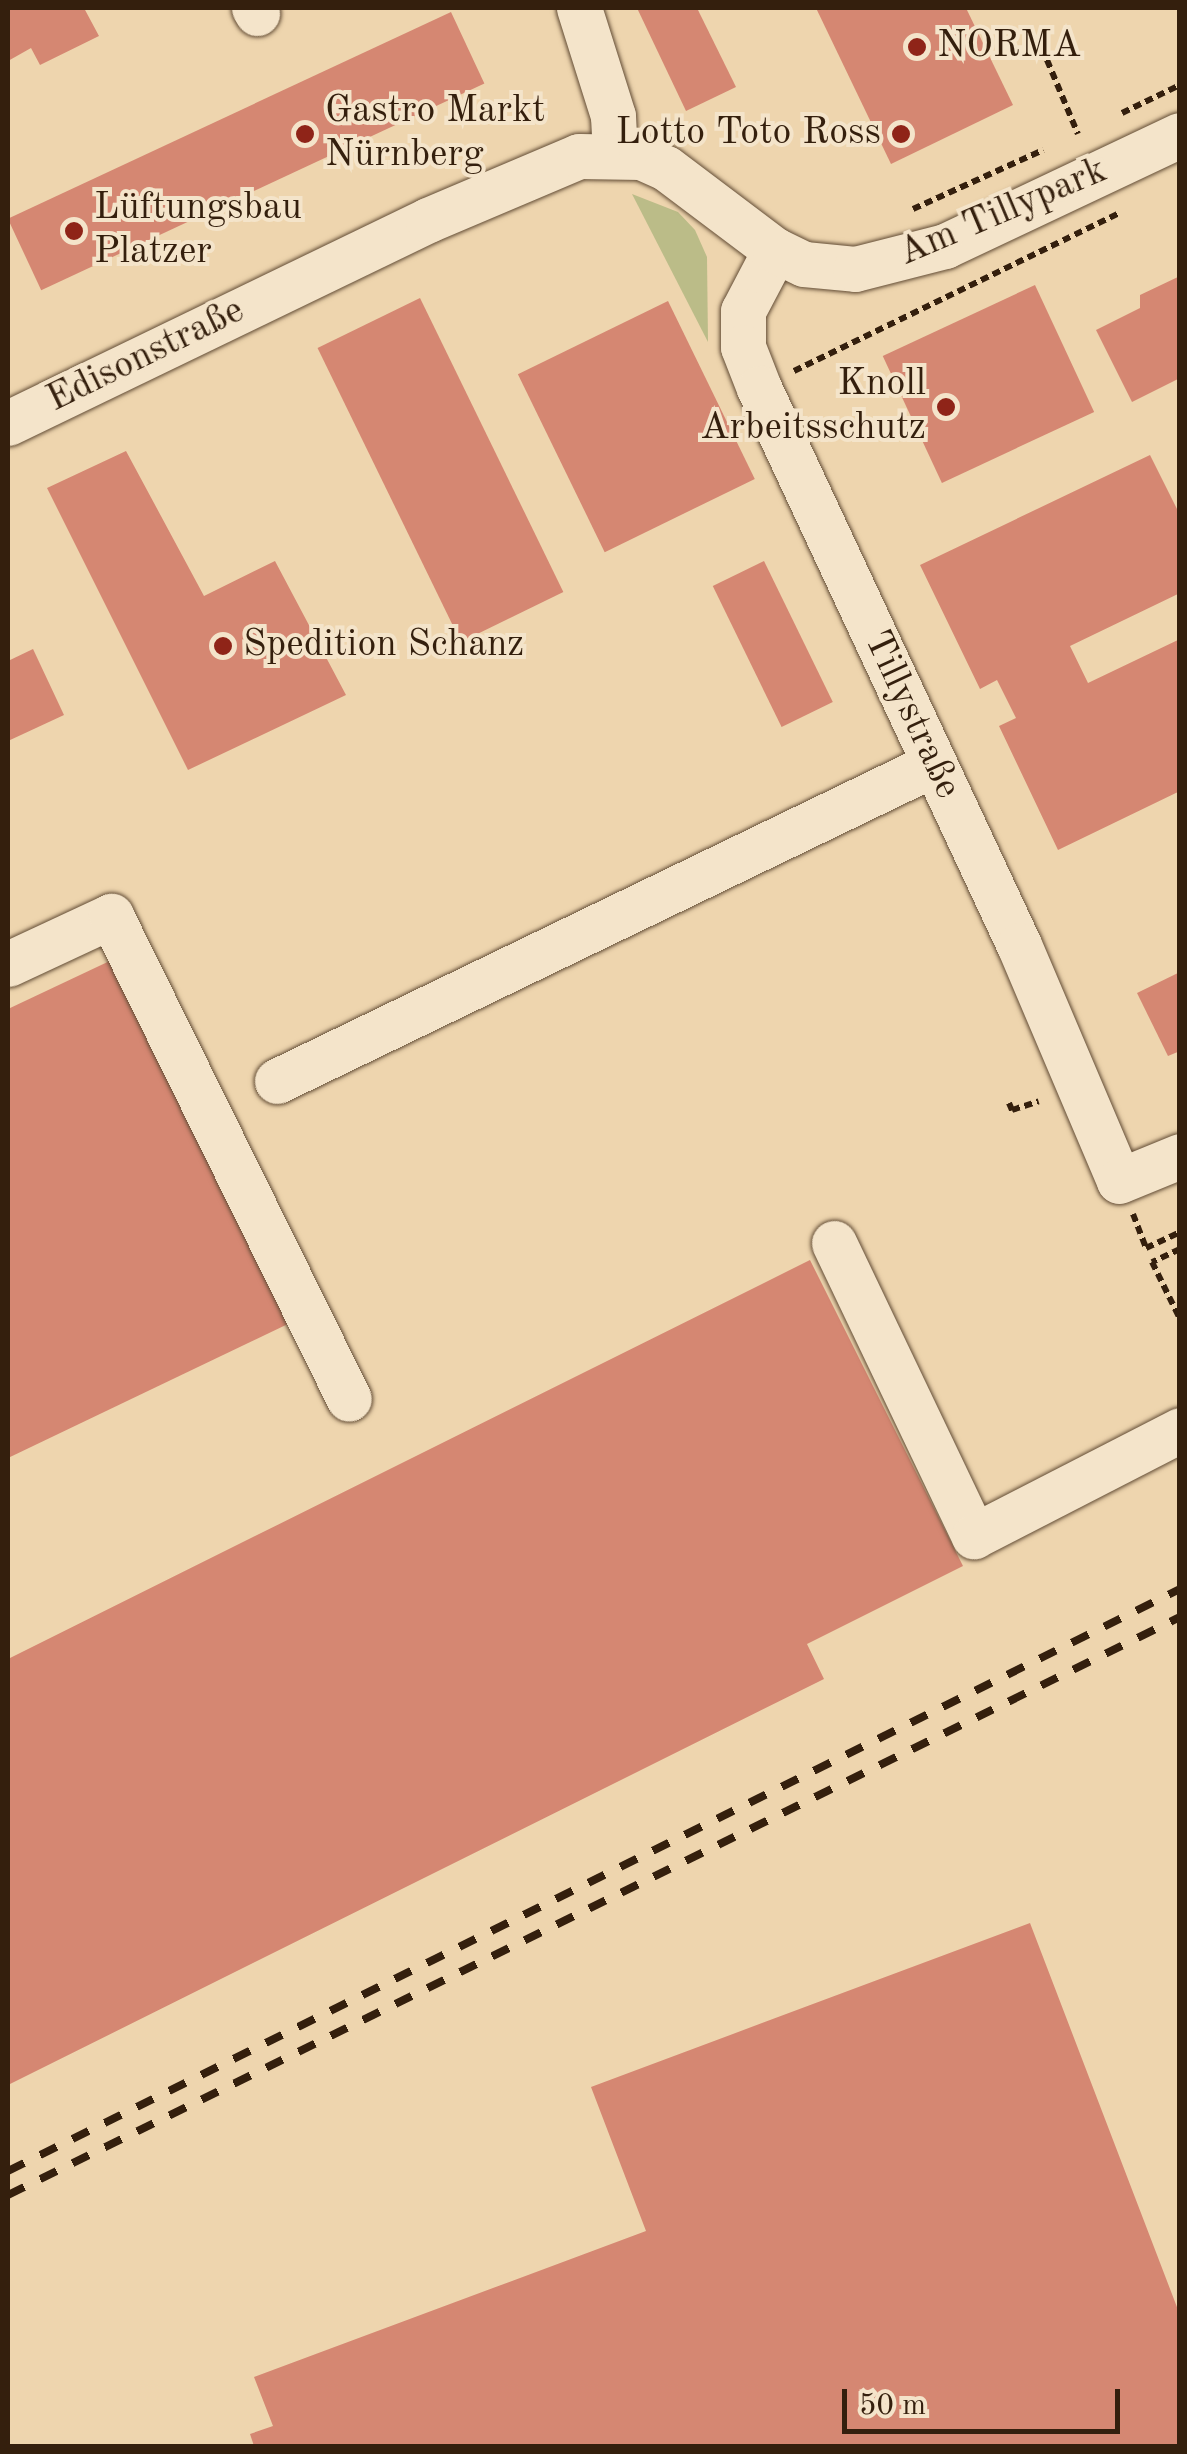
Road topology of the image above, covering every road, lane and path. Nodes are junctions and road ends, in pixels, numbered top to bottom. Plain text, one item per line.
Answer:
1 (581, 12) edge
2 (1042, 48) dead end
3 (1078, 134) dead end
4 (1180, 136) edge
5 (615, 152) junction
6 (1138, 204) dead end
7 (776, 250) junction
8 (759, 388) junction
9 (8, 423) edge
10 (934, 764) junction
11 (8, 964) edge
12 (278, 1081) dead end
13 (1040, 1102) dead end
14 (1009, 1103) dead end
15 (1180, 1156) edge
16 (1180, 1232) edge
17 (834, 1242) dead end
18 (1156, 1242) dead end
19 (1180, 1249) edge
20 (1180, 1319) edge
21 (348, 1399) dead end
22 (1180, 1430) edge

1 - 5 street
2 - 3 path
4 - 7 street, Am Tillypark
5 - 7 street, Am Tillypark
5 - 9 street, Edisonstraße
6 - 8 path
7 - 8 street, Tillystraße
8 - 10 street, Tillystraße
10 - 12 street
10 - 15 street, Tillystraße
11 - 21 street
13 - 14 path
16 - 18 path
17 - 22 street
19 - 20 path

